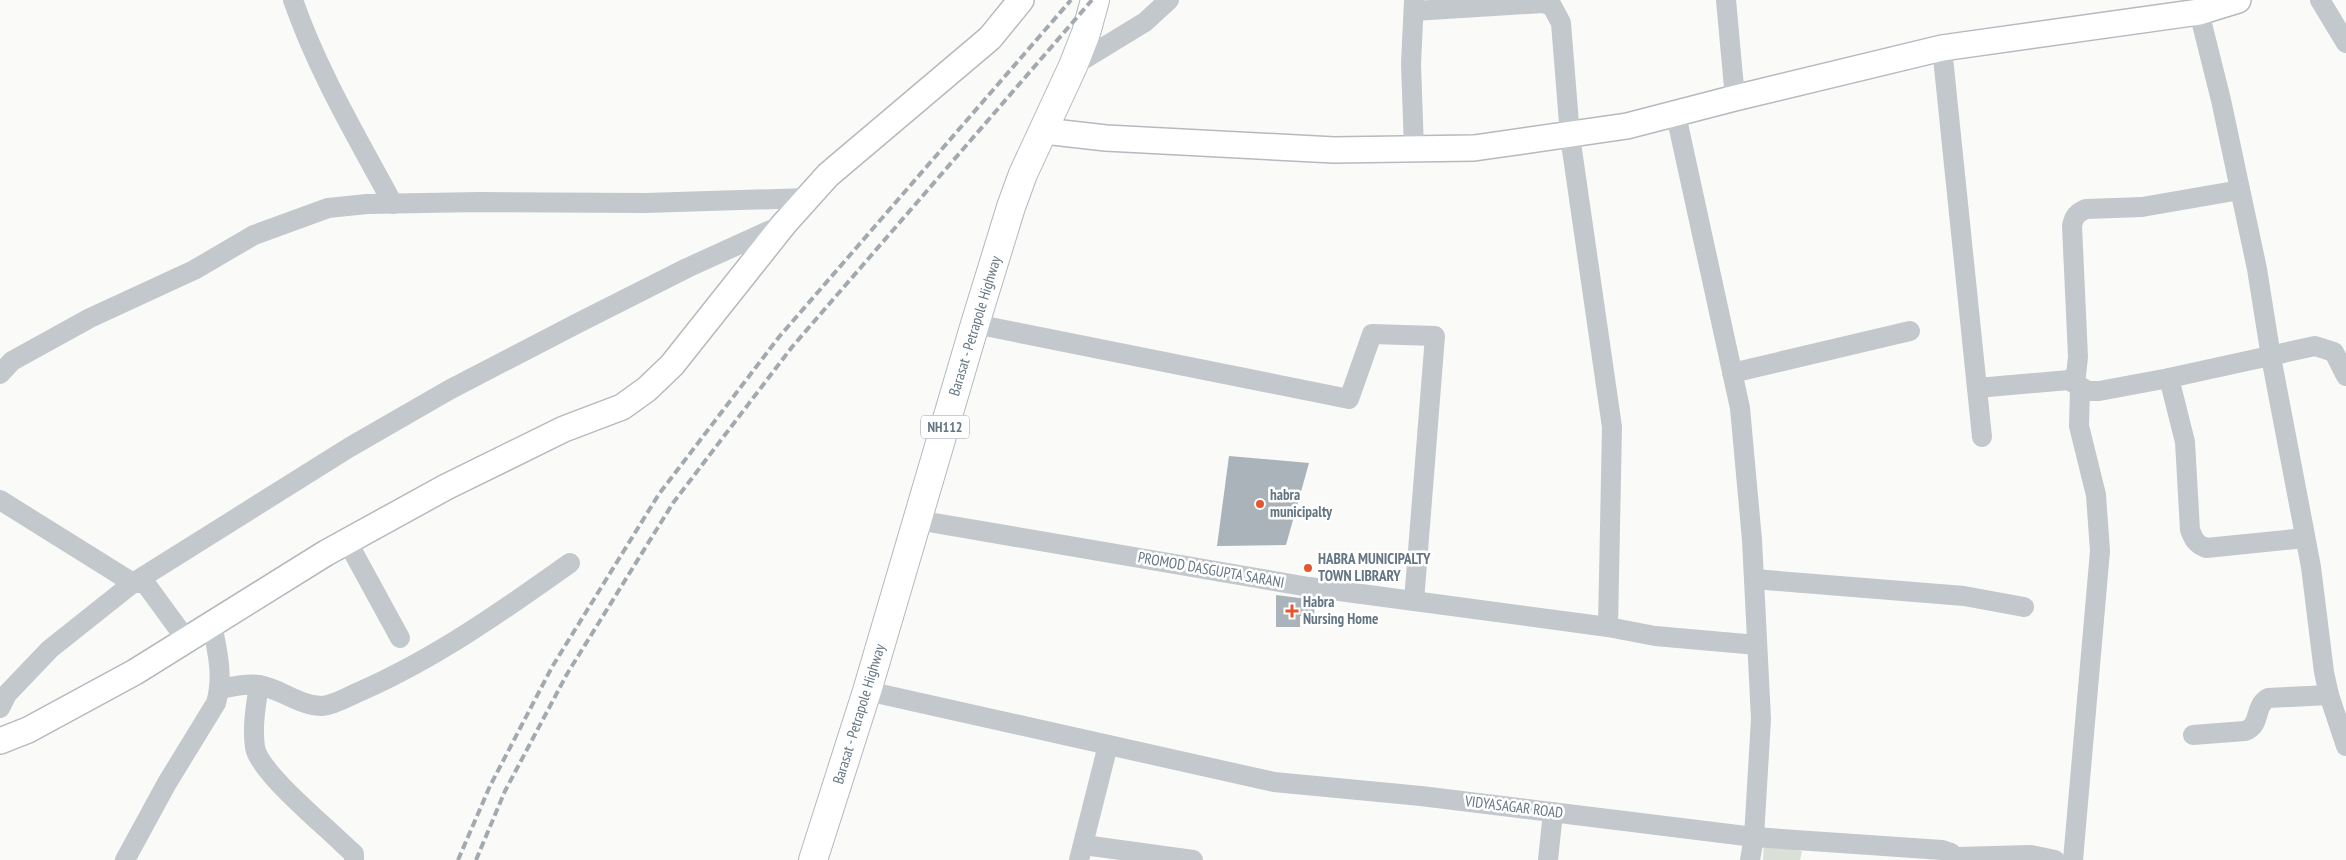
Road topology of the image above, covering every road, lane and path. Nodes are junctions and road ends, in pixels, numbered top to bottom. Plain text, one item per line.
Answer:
1 (293, 0) edge
2 (1021, 0) edge
3 (1094, 0) edge
4 (1169, 0) edge
5 (1726, 0) edge
6 (2238, 0) edge
7 (2320, 0) edge
8 (1414, 6) edge
9 (2199, 12) junction
10 (2346, 43) edge
11 (1942, 48) junction
12 (1073, 66) junction
13 (1735, 98) junction
14 (1676, 115) junction
15 (1044, 131) junction
16 (1570, 136) junction
17 (1414, 149) junction
18 (2240, 190) junction
19 (808, 198) junction
20 (393, 204) junction
21 (784, 224) junction
22 (975, 324) junction
23 (1910, 331) dead end
24 (2270, 357) junction
25 (1732, 373) junction
26 (0, 374) edge
27 (2346, 376) edge
28 (2169, 378) junction
29 (2074, 384) junction
30 (1977, 388) junction
31 (1982, 437) dead end
32 (0, 500) edge
33 (917, 520) junction
34 (2305, 538) junction
35 (347, 541) junction
36 (570, 563) dead end
37 (1754, 579) junction
38 (133, 583) junction
39 (1414, 601) junction
40 (2024, 607) dead end
41 (212, 624) junction
42 (1608, 627) junction
43 (180, 631) dead end
44 (400, 638) dead end
45 (1757, 645) junction
46 (259, 685) junction
47 (220, 689) junction
48 (867, 691) junction
49 (2329, 695) junction
50 (0, 708) edge
51 (2193, 735) dead end
52 (0, 741) edge
53 (1108, 745) junction
54 (2346, 746) edge
55 (1553, 812) junction
56 (1754, 837) junction
57 (1081, 853) edge
58 (1956, 859) edge
59 (125, 860) edge
60 (354, 860) edge
61 (813, 860) edge
62 (1193, 860) edge
63 (1548, 860) edge
64 (1750, 860) edge
65 (2055, 860) edge
66 (2073, 860) edge

1 - 20 street
2 - 19 main road
3 - 12 highway, Barasat - Petrapole Highway / NH112
4 - 12 street
5 - 13 street
6 - 9 main road
7 - 10 street
8 - 16 street
8 - 17 street
9 - 11 main road
9 - 18 street
11 - 13 main road
11 - 30 street
12 - 15 highway, Barasat - Petrapole Highway / NH112
13 - 14 main road
14 - 16 main road
14 - 25 street
15 - 17 main road
15 - 22 highway, Barasat - Petrapole Highway / NH112
16 - 17 main road
16 - 42 street
18 - 24 street
18 - 29 street
19 - 20 street
19 - 21 main road
20 - 26 street
21 - 35 main road
21 - 38 street
22 - 33 highway, Barasat - Petrapole Highway / NH112
22 - 39 street
23 - 25 street
24 - 27 street
24 - 28 street
24 - 34 street
25 - 37 street
28 - 29 street
28 - 34 street
29 - 30 street
29 - 66 street
30 - 31 street
32 - 38 street
33 - 39 street, PROMOD DASGUPTA SARANI
33 - 48 highway, Barasat - Petrapole Highway / NH112
34 - 49 street
35 - 41 main road
35 - 44 street
36 - 46 street
37 - 40 street
37 - 45 street
38 - 43 street
38 - 50 street
39 - 42 street, PROMOD DASGUPTA SARANI
41 - 47 street
41 - 52 main road
42 - 45 street, PROMOD DASGUPTA SARANI
45 - 56 street
46 - 47 street
46 - 60 street
47 - 59 street
48 - 53 street, VIDYASAGAR ROAD
48 - 61 highway, Barasat - Petrapole Highway / NH112
49 - 51 street
49 - 54 street
53 - 55 street, VIDYASAGAR ROAD
53 - 57 street
55 - 56 street, VIDYASAGAR ROAD
55 - 63 street
56 - 58 street, VIDYASAGAR ROAD
56 - 64 street
57 - 62 street
58 - 65 street, VIDYASAGAR ROAD

